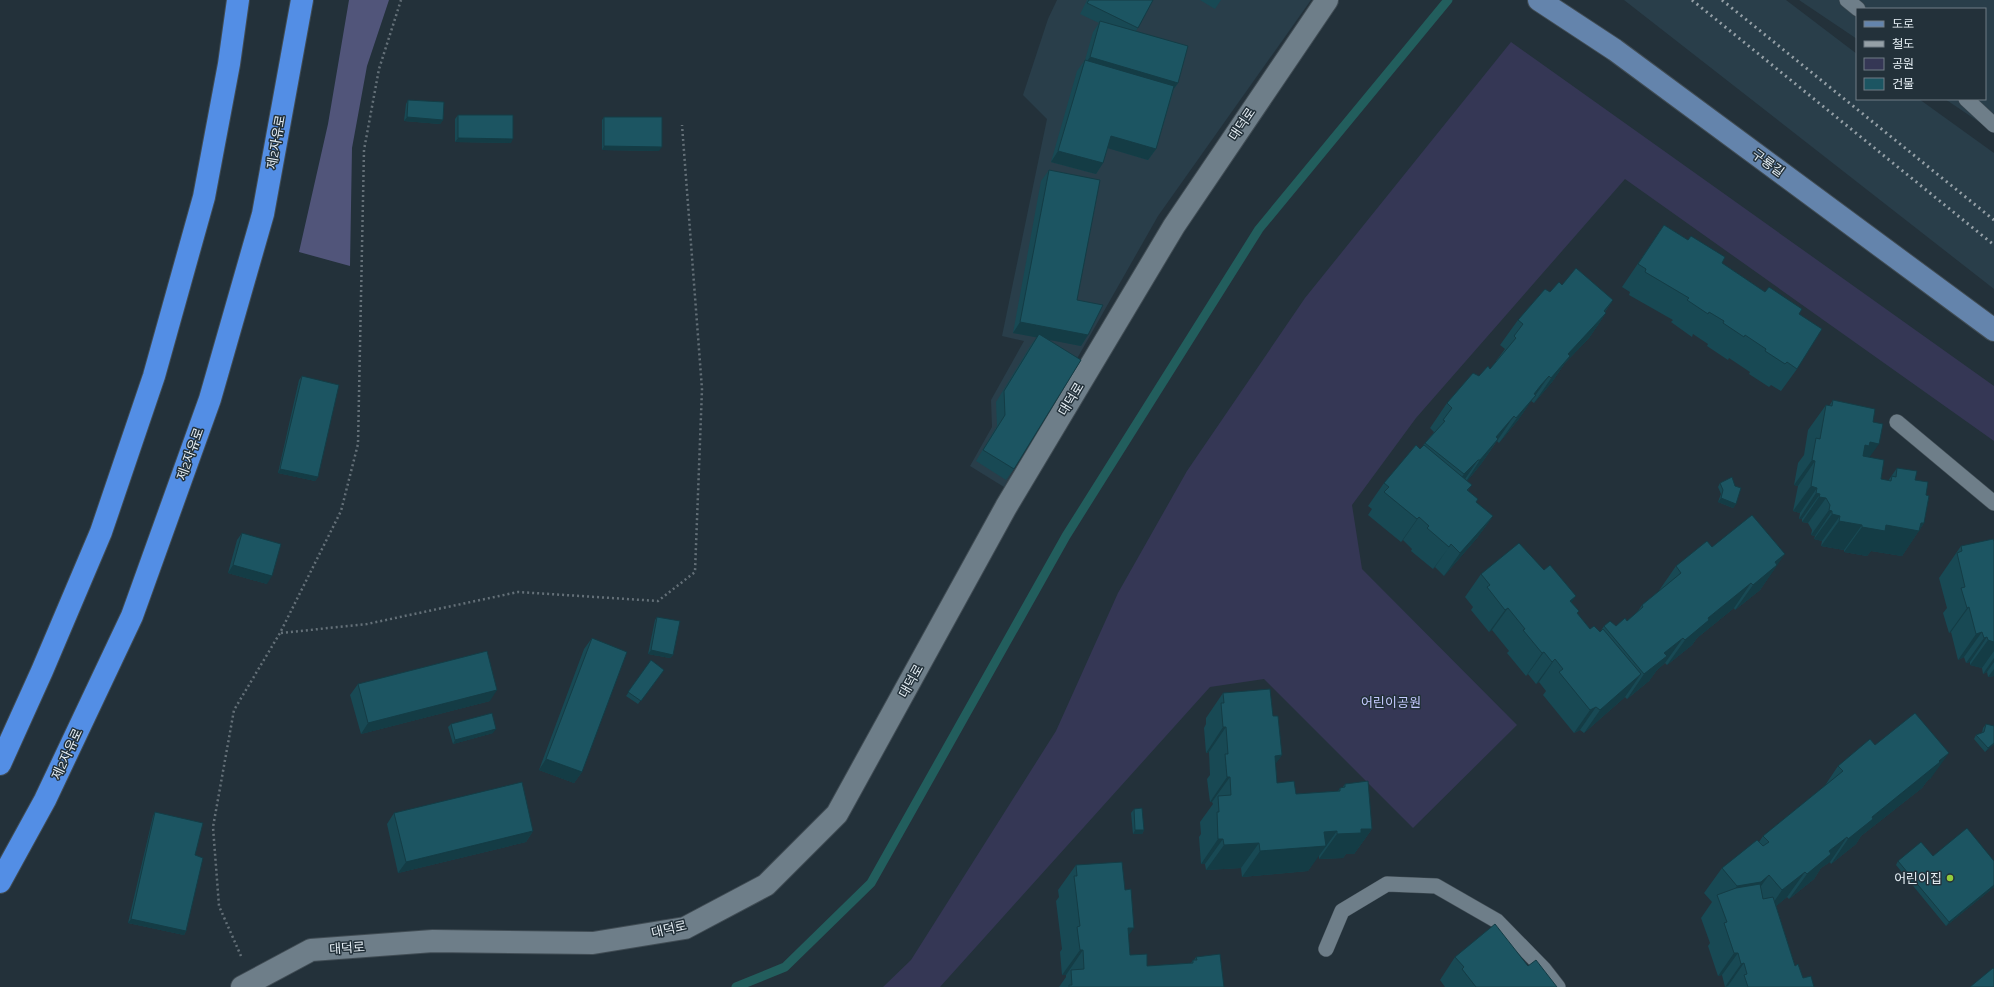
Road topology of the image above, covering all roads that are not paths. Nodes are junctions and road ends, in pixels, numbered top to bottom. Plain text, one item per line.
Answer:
1 (238, 0) edge
2 (302, 0) edge
3 (1327, 0) edge
4 (1539, 0) edge
5 (1848, 0) edge
6 (1857, 8) edge
7 (1967, 100) edge
8 (1994, 125) edge
9 (1994, 330) edge
10 (1897, 422) dead end
11 (1994, 504) edge
12 (0, 764) edge
13 (0, 882) edge
14 (1326, 949) dead end
15 (247, 984) edge
16 (1558, 987) edge

1 - 12 highway
2 - 13 highway, 제2자유로
3 - 15 street, 대덕로
4 - 9 main road, 구룡길
5 - 6 lane
7 - 8 lane
10 - 11 lane
14 - 16 lane

